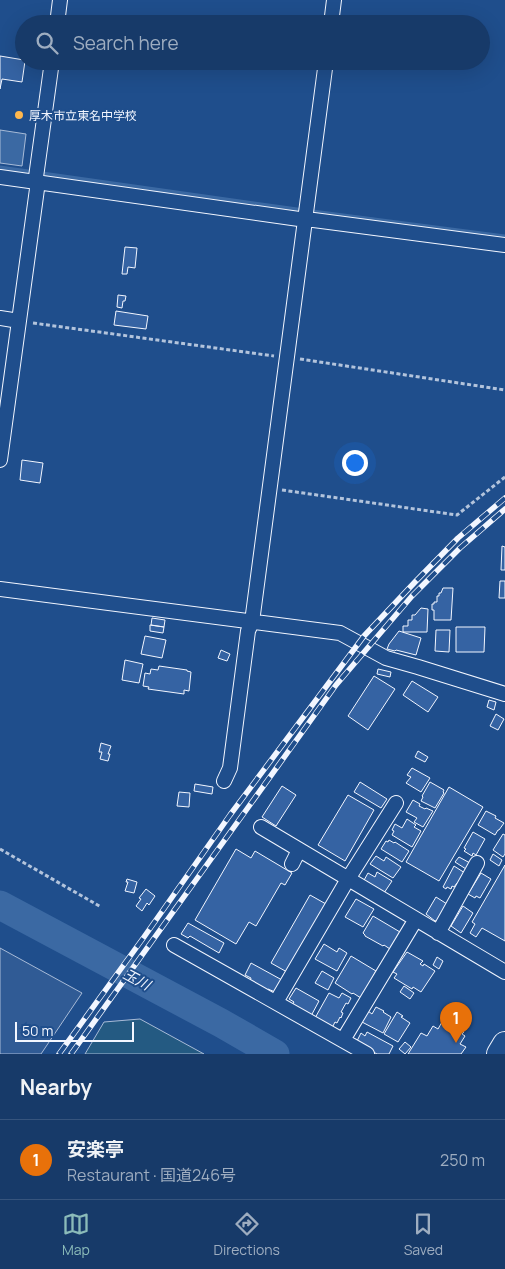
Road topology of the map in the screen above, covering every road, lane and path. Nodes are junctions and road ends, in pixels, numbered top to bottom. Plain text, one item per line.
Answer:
1 (60, 0) edge
2 (334, 0) edge
3 (58, 15) edge
4 (332, 15) edge
5 (51, 70) edge
6 (325, 70) edge
7 (0, 178) edge
8 (37, 182) junction
9 (306, 219) junction
10 (505, 245) edge
11 (0, 318) edge
12 (19, 321) junction
13 (286, 357) junction
14 (505, 390) edge
15 (0, 460) edge
16 (505, 477) edge
17 (269, 488) junction
18 (0, 589) edge
19 (252, 622) junction
20 (505, 694) edge
21 (224, 781) dead end
22 (394, 811) dead end
23 (261, 827) dead end
24 (0, 849) edge
25 (299, 850) junction
26 (476, 863) dead end
27 (292, 864) dead end
28 (348, 879) junction
29 (101, 907) dead end
30 (416, 919) junction
31 (438, 933) junction
32 (174, 944) dead end
33 (505, 972) edge
34 (276, 1002) junction
35 (343, 1040) junction
36 (505, 1044) edge
37 (367, 1054) edge
38 (499, 1054) edge

1 - 3 street
2 - 4 street
5 - 8 street
6 - 9 street
7 - 8 street
8 - 9 street
8 - 12 street
9 - 10 street
9 - 13 street
11 - 12 street
12 - 13 path
12 - 15 street
13 - 14 path
13 - 17 street
16 - 17 path
17 - 19 street
18 - 19 street
19 - 20 street
19 - 21 street
22 - 28 street
23 - 25 street
24 - 29 path
25 - 27 street
25 - 28 street
26 - 31 street
28 - 30 street
28 - 34 street
30 - 31 street
30 - 35 street
31 - 33 street
32 - 34 street
34 - 35 street
35 - 37 street
36 - 38 highway

